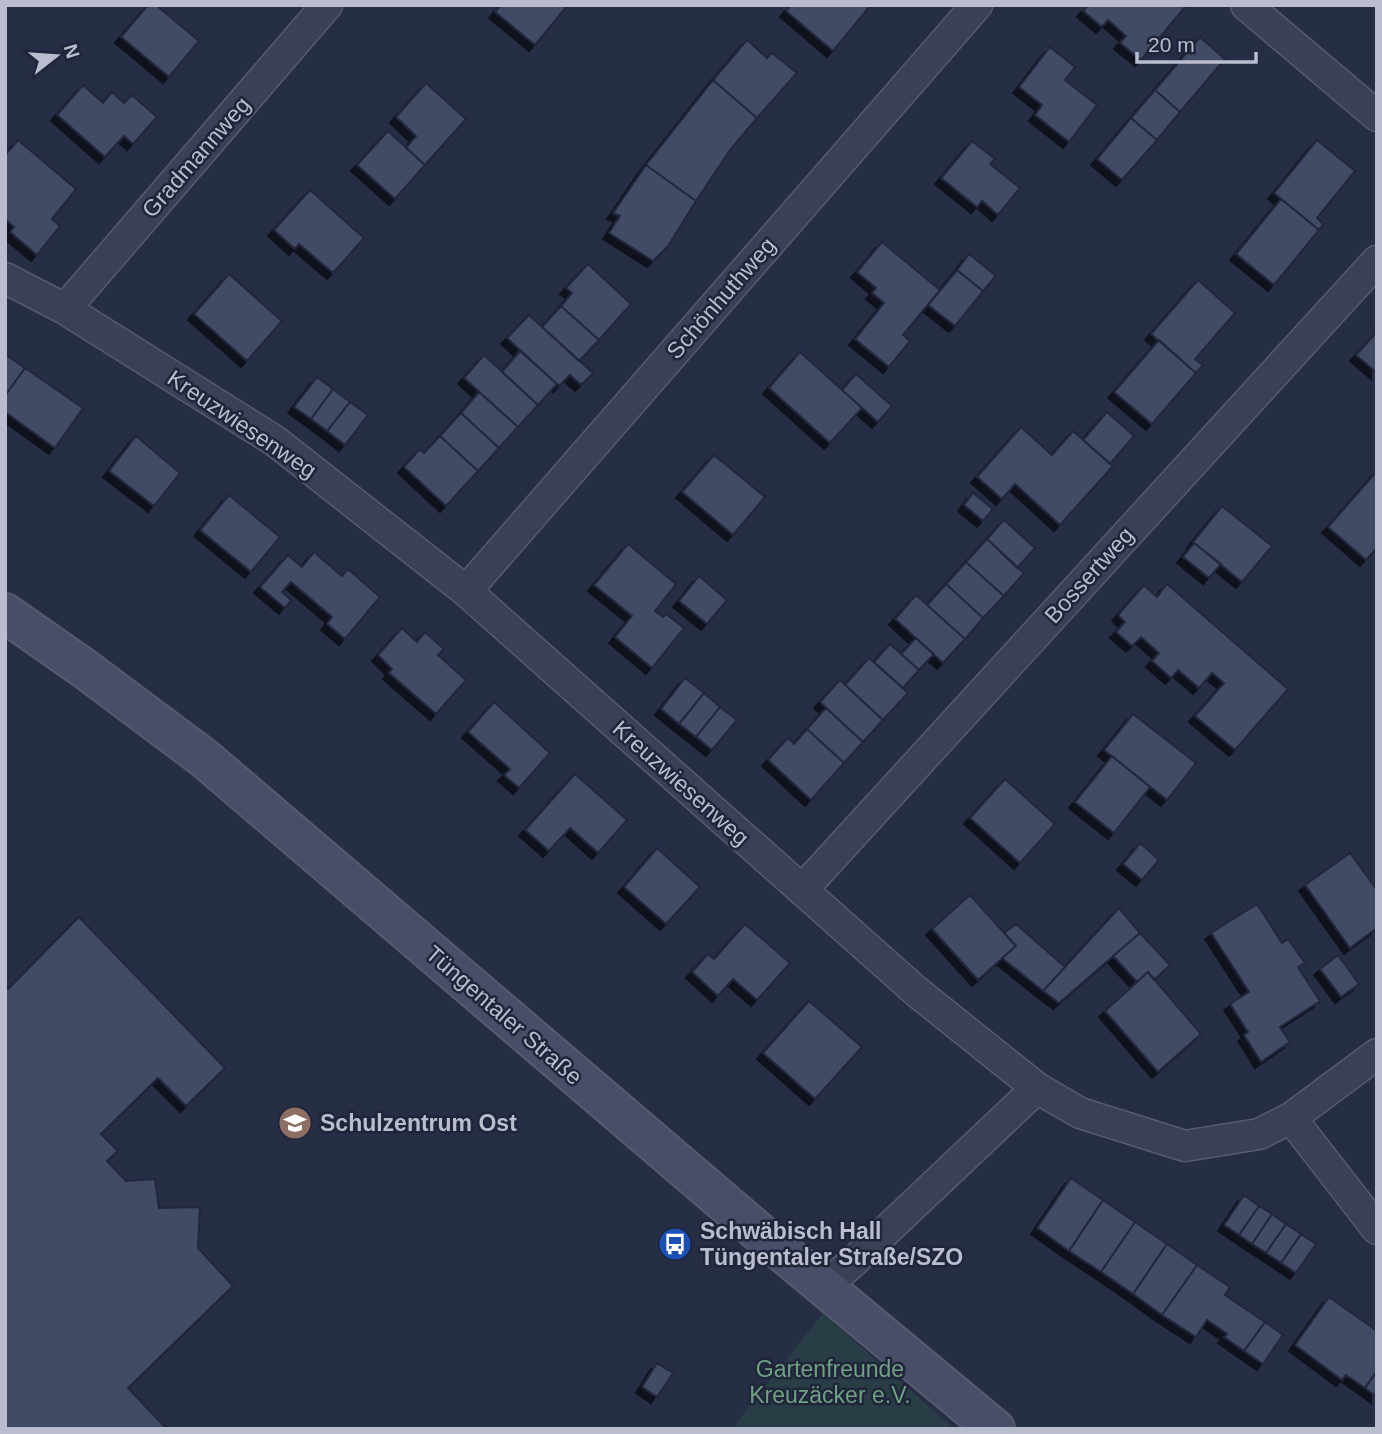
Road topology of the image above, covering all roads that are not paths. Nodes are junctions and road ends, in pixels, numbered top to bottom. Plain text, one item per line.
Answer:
1 (327, 5) edge
2 (977, 5) edge
3 (1246, 5) edge
4 (1377, 116) edge
5 (1377, 261) edge
6 (5, 278) edge
7 (65, 309) junction
8 (466, 591) junction
9 (5, 613) edge
10 (802, 890) junction
11 (1377, 1054) edge
12 (1037, 1087) junction
13 (1291, 1118) junction
14 (1377, 1228) edge
15 (824, 1287) junction
16 (995, 1429) edge

1 - 7 street, Gradmannweg
2 - 8 street, Schönhuthweg
3 - 4 street
5 - 10 street, Bossertweg
6 - 7 street, Kreuzwiesenweg
7 - 8 street, Kreuzwiesenweg
8 - 10 street, Kreuzwiesenweg
9 - 15 street, Tüngentaler Straße
10 - 12 street, Kreuzwiesenweg
11 - 13 street, Kreuzwiesenweg
12 - 13 street, Kreuzwiesenweg
12 - 15 street
13 - 14 street
15 - 16 street, Tüngentaler Straße

